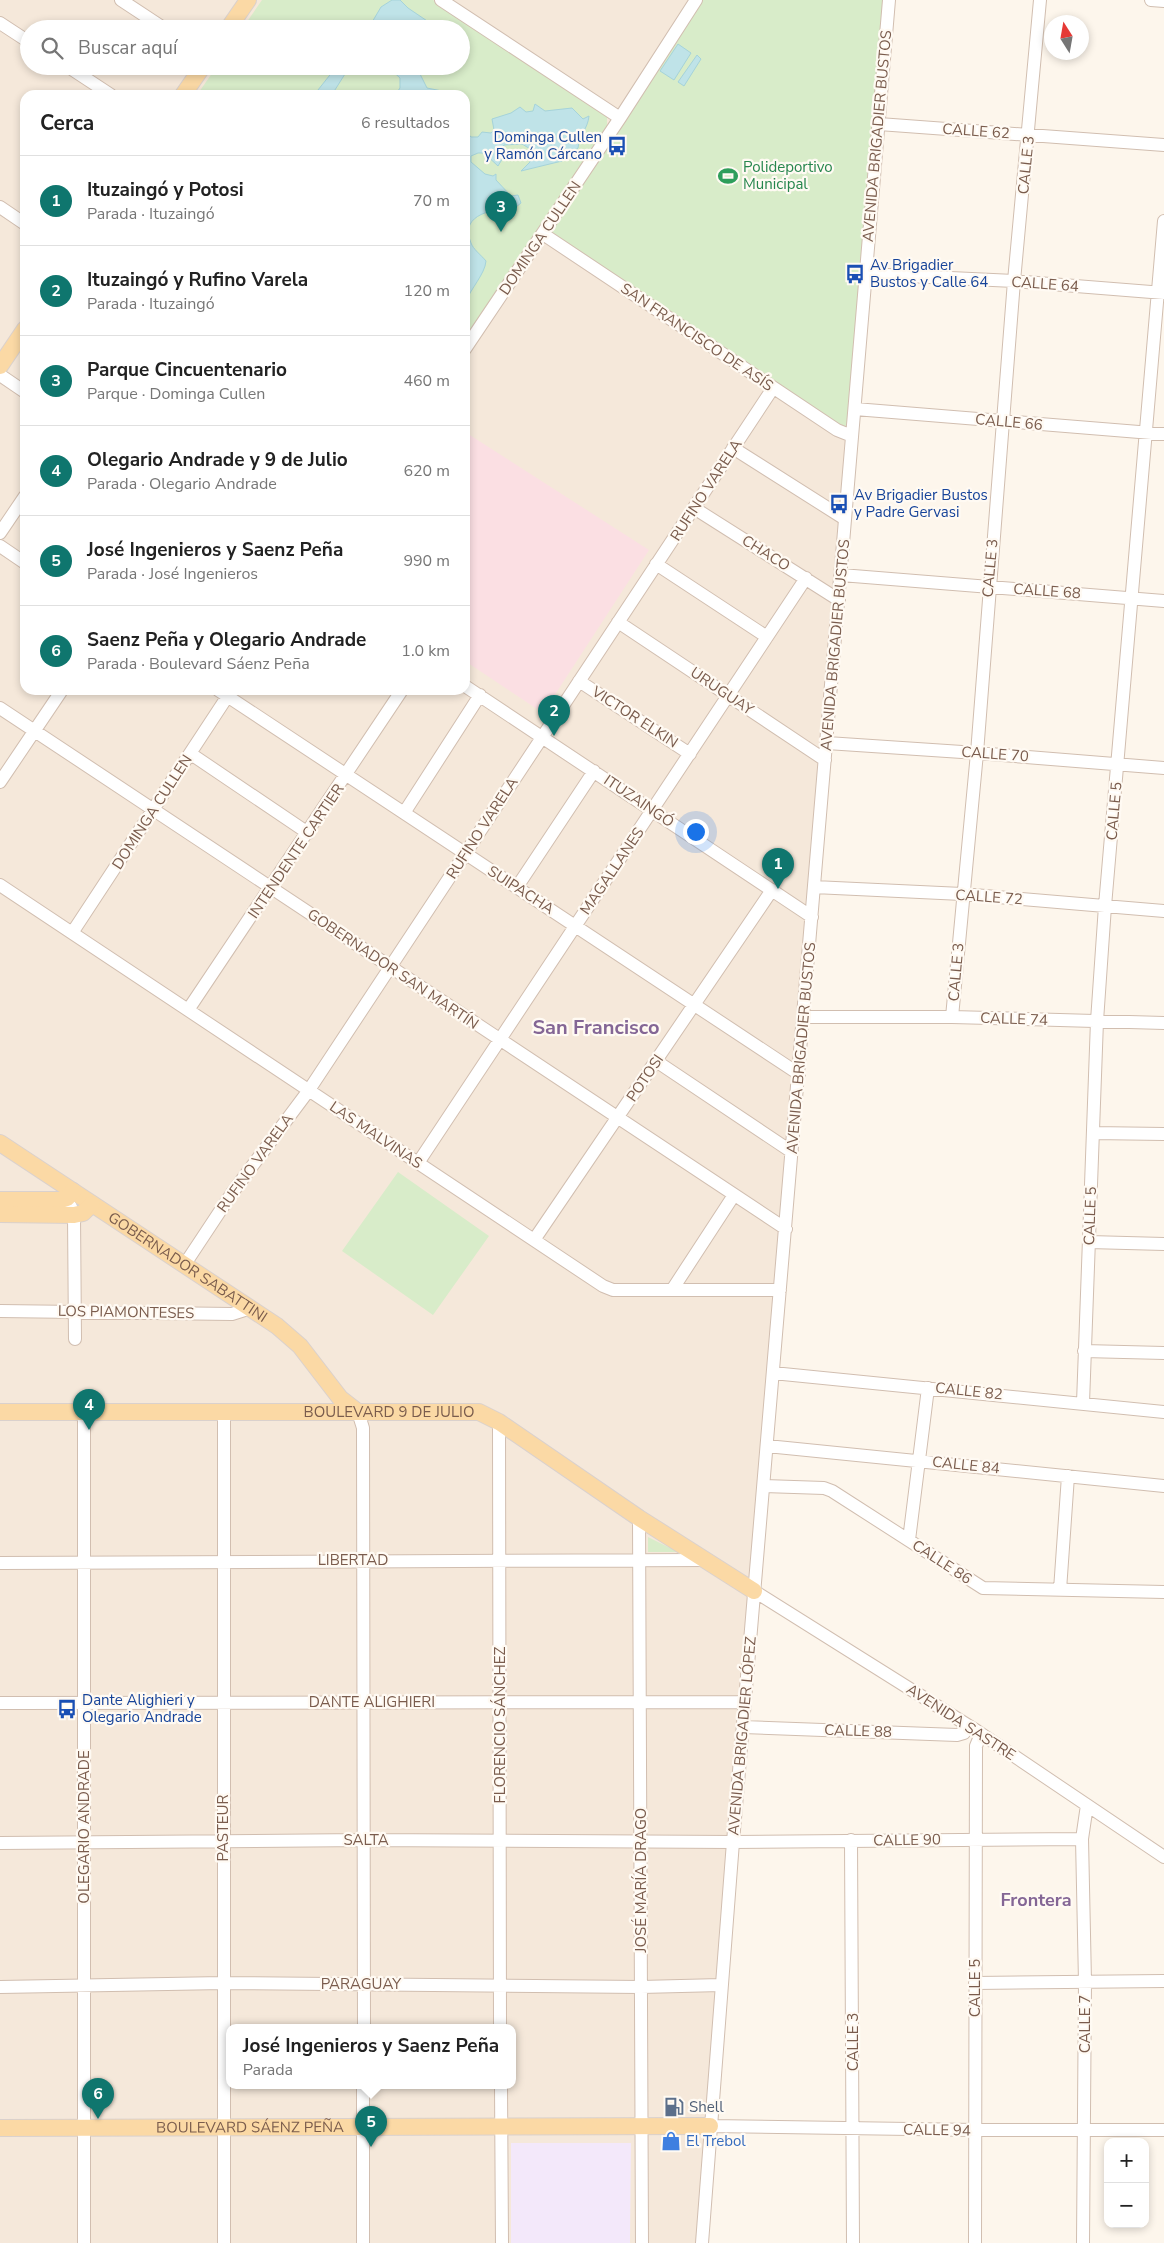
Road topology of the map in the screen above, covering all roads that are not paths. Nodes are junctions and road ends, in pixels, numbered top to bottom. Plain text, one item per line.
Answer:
1 (121, 0) edge
2 (248, 0) edge
3 (441, 0) edge
4 (696, 0) edge
5 (889, 0) edge
6 (1040, 0) edge
7 (1151, 0) edge
8 (1164, 1) edge
9 (151, 20) edge
10 (234, 20) edge
11 (0, 23) edge
12 (20, 36) edge
13 (81, 75) edge
14 (197, 75) edge
15 (104, 90) edge
16 (186, 90) edge
17 (620, 118) junction
18 (878, 124) junction
19 (1029, 134) junction
20 (1164, 145) edge
21 (0, 207) edge
22 (20, 221) edge
23 (1164, 221) edge
24 (543, 234) junction
25 (866, 274) junction
26 (1014, 281) junction
27 (1161, 293) edge
28 (20, 336) edge
29 (470, 342) edge
30 (0, 366) edge
31 (0, 375) edge
32 (773, 388) junction
33 (20, 389) edge
34 (855, 409) junction
35 (1002, 422) junction
36 (1146, 433) junction
37 (1164, 434) edge
38 (852, 436) junction
39 (733, 448) junction
40 (20, 503) edge
41 (694, 508) junction
42 (845, 519) junction
43 (0, 533) edge
44 (0, 546) edge
45 (20, 560) edge
46 (656, 564) junction
47 (841, 575) junction
48 (806, 578) junction
49 (989, 587) junction
50 (1132, 598) junction
51 (839, 600) junction
52 (1164, 601) edge
53 (618, 622) junction
54 (767, 637) junction
55 (580, 681) junction
56 (470, 689) edge
57 (59, 695) edge
58 (224, 695) edge
59 (230, 695) edge
60 (399, 695) edge
61 (729, 695) junction
62 (480, 696) junction
63 (0, 708) edge
64 (34, 731) junction
65 (542, 737) junction
66 (826, 744) junction
67 (977, 753) junction
68 (191, 754) junction
69 (690, 754) junction
70 (825, 760) junction
71 (1119, 764) junction
72 (1164, 768) edge
73 (594, 771) junction
74 (346, 775) junction
75 (0, 782) edge
76 (154, 810) junction
77 (652, 810) junction
78 (404, 813) junction
79 (308, 833) junction
80 (465, 853) junction
81 (0, 885) edge
82 (517, 887) junction
83 (271, 888) junction
84 (814, 888) junction
85 (772, 890) junction
86 (962, 894) junction
87 (1105, 906) junction
88 (1164, 911) edge
89 (812, 917) junction
90 (576, 926) junction
91 (72, 933) junction
92 (390, 967) junction
93 (694, 1004) junction
94 (188, 1010) junction
95 (804, 1017) junction
96 (952, 1017) junction
97 (1097, 1021) junction
98 (1164, 1023) edge
99 (500, 1040) junction
100 (656, 1061) junction
101 (799, 1074) junction
102 (309, 1090) junction
103 (617, 1118) junction
104 (1093, 1133) junction
105 (1164, 1134) edge
106 (0, 1143) edge
107 (792, 1152) junction
108 (418, 1163) junction
109 (69, 1195) junction
110 (734, 1195) junction
111 (0, 1200) edge
112 (92, 1204) junction
113 (0, 1214) edge
114 (74, 1215) junction
115 (786, 1230) junction
116 (534, 1240) junction
117 (1089, 1242) junction
118 (1164, 1244) edge
119 (185, 1264) junction
120 (672, 1290) junction
121 (780, 1290) junction
122 (251, 1308) junction
123 (0, 1311) edge
124 (75, 1311) junction
125 (75, 1339) dead end
126 (1084, 1351) junction
127 (1164, 1353) edge
128 (773, 1373) junction
129 (928, 1388) junction
130 (1083, 1402) junction
131 (84, 1411) junction
132 (0, 1412) edge
133 (358, 1412) junction
134 (1164, 1412) edge
135 (224, 1413) junction
136 (499, 1422) junction
137 (767, 1446) junction
138 (919, 1461) junction
139 (1068, 1476) junction
140 (764, 1486) junction
141 (1164, 1486) edge
142 (639, 1518) junction
143 (908, 1540) junction
144 (364, 1560) junction
145 (706, 1560) junction
146 (223, 1561) junction
147 (498, 1562) junction
148 (639, 1562) junction
149 (0, 1563) edge
150 (84, 1563) junction
151 (754, 1590) junction
152 (1060, 1590) junction
153 (1164, 1592) edge
154 (364, 1702) junction
155 (500, 1702) junction
156 (640, 1702) junction
157 (745, 1702) junction
158 (0, 1703) edge
159 (84, 1703) junction
160 (223, 1703) junction
161 (969, 1726) junction
162 (743, 1727) junction
163 (981, 1734) junction
164 (1087, 1805) junction
165 (974, 1839) junction
166 (1082, 1839) junction
167 (364, 1840) junction
168 (640, 1840) junction
169 (852, 1840) junction
170 (500, 1841) junction
171 (223, 1842) junction
172 (733, 1842) junction
173 (0, 1843) edge
174 (84, 1843) junction
175 (1164, 1857) edge
176 (1164, 1981) edge
177 (1085, 1982) junction
178 (364, 1983) junction
179 (975, 1983) junction
180 (223, 1984) junction
181 (500, 1985) junction
182 (721, 1985) junction
183 (84, 1986) junction
184 (641, 1986) junction
185 (0, 1987) edge
186 (364, 2024) edge
187 (500, 2024) edge
188 (364, 2089) edge
189 (501, 2089) edge
190 (641, 2126) junction
191 (710, 2126) junction
192 (363, 2127) junction
193 (501, 2127) junction
194 (0, 2128) edge
195 (84, 2128) junction
196 (224, 2128) junction
197 (853, 2128) junction
198 (976, 2130) junction
199 (1084, 2130) junction
200 (1164, 2130) edge
201 (84, 2243) edge
202 (224, 2243) edge
203 (363, 2243) edge
204 (502, 2243) edge
205 (642, 2243) edge
206 (702, 2243) edge
207 (853, 2243) edge
208 (975, 2243) edge
209 (1083, 2243) edge

1 - 9 street
2 - 10 main road
3 - 17 street
4 - 17 street, DOMINGA CULLEN
5 - 18 street, AVENIDA BRIGADIER BUSTOS
6 - 19 street, CALLE 3
7 - 8 street
11 - 12 street
13 - 15 street
14 - 16 main road
17 - 24 street, DOMINGA CULLEN
18 - 19 street, CALLE 62
18 - 25 street, AVENIDA BRIGADIER BUSTOS
19 - 20 street, CALLE 62
19 - 26 street, CALLE 3
21 - 22 street
23 - 27 street, CALLE 5
24 - 29 street, DOMINGA CULLEN
24 - 32 street, SAN FRANCISCO DE ASÍS
25 - 26 street, CALLE 64
25 - 34 street, AVENIDA BRIGADIER BUSTOS
26 - 27 street, CALLE 64
26 - 35 street, CALLE 3
27 - 36 street, CALLE 5
28 - 30 main road
31 - 33 street
32 - 38 street, SAN FRANCISCO DE ASÍS
32 - 39 street, RUFINO VARELA
34 - 35 street, CALLE 66
34 - 38 street, AVENIDA BRIGADIER BUSTOS
35 - 36 street, CALLE 66
35 - 49 street, CALLE 3
36 - 37 street, CALLE 66
36 - 50 street, CALLE 5
38 - 42 street, AVENIDA BRIGADIER BUSTOS
39 - 41 street, RUFINO VARELA
39 - 42 street
40 - 43 street
41 - 46 street, RUFINO VARELA
41 - 48 street, CHACO
42 - 47 street, AVENIDA BRIGADIER BUSTOS
44 - 45 street
46 - 53 street, RUFINO VARELA
46 - 54 street
47 - 49 street, CALLE 68
47 - 51 street, AVENIDA BRIGADIER BUSTOS
48 - 51 street, CHACO
48 - 54 street, MAGALLANES
49 - 50 street, CALLE 68
49 - 67 street, CALLE 3
50 - 52 street, CALLE 68
50 - 71 street, CALLE 5
51 - 66 street, AVENIDA BRIGADIER BUSTOS
53 - 55 street, RUFINO VARELA
53 - 61 street, URUGUAY
54 - 61 street, MAGALLANES
55 - 65 street, RUFINO VARELA
55 - 69 street, VICTOR ELKIN
56 - 62 street, ITUZAINGÓ
57 - 64 street
58 - 68 street, DOMINGA CULLEN
59 - 74 street, SUIPACHA
60 - 74 street, INTENDENTE CARTIER
61 - 69 street, MAGALLANES
61 - 70 street, URUGUAY
62 - 65 street, ITUZAINGÓ
62 - 78 street
63 - 64 street, GOBERNADOR SAN MARTÍN
64 - 75 street
64 - 76 street, GOBERNADOR SAN MARTÍN
65 - 73 street, ITUZAINGÓ
65 - 80 street, RUFINO VARELA
66 - 67 street, CALLE 70
66 - 70 street, AVENIDA BRIGADIER BUSTOS
67 - 71 street, CALLE 70
67 - 86 street, CALLE 3
68 - 76 street, DOMINGA CULLEN
68 - 79 street
69 - 77 street, MAGALLANES
70 - 84 street, AVENIDA BRIGADIER BUSTOS
71 - 72 street, CALLE 70
71 - 87 street, CALLE 5
73 - 77 street, ITUZAINGÓ
73 - 82 street
74 - 78 street, SUIPACHA
74 - 79 street, INTENDENTE CARTIER
76 - 83 street, GOBERNADOR SAN MARTÍN
76 - 91 street, DOMINGA CULLEN
77 - 85 street, ITUZAINGÓ
77 - 90 street, MAGALLANES
78 - 80 street, SUIPACHA
79 - 83 street, INTENDENTE CARTIER
80 - 82 street, SUIPACHA
80 - 92 street, RUFINO VARELA
81 - 91 street, LAS MALVINAS
82 - 90 street, SUIPACHA
83 - 92 street, GOBERNADOR SAN MARTÍN
83 - 94 street, INTENDENTE CARTIER
84 - 86 street, CALLE 72
84 - 89 street, AVENIDA BRIGADIER BUSTOS
85 - 89 street, ITUZAINGÓ
85 - 93 street, POTOSI
86 - 87 street, CALLE 72
86 - 96 street, CALLE 3
87 - 88 street, CALLE 72
87 - 97 street, CALLE 5
89 - 95 street, AVENIDA BRIGADIER BUSTOS
90 - 93 street, SUIPACHA
90 - 99 street, MAGALLANES
91 - 94 street, LAS MALVINAS
92 - 99 street, GOBERNADOR SAN MARTÍN
92 - 102 street, RUFINO VARELA
93 - 100 street, POTOSI
93 - 101 street, SUIPACHA
94 - 102 street, LAS MALVINAS
95 - 96 street, CALLE 74
95 - 101 street, AVENIDA BRIGADIER BUSTOS
96 - 97 street, CALLE 74
97 - 98 street, CALLE 74
97 - 104 street, CALLE 5
99 - 103 street, GOBERNADOR SAN MARTÍN
99 - 108 street, MAGALLANES
100 - 103 street, POTOSI
100 - 107 street
101 - 107 street, AVENIDA BRIGADIER BUSTOS
102 - 108 street, LAS MALVINAS
102 - 119 street, RUFINO VARELA
103 - 110 street, GOBERNADOR SAN MARTÍN
103 - 116 street, POTOSI
104 - 105 street
104 - 117 street, CALLE 5
106 - 109 main road, GOBERNADOR SABATTINI
107 - 115 street, AVENIDA BRIGADIER BUSTOS
108 - 116 street, LAS MALVINAS
109 - 111 main road
109 - 112 main road, GOBERNADOR SABATTINI
109 - 114 street
110 - 115 street, GOBERNADOR SAN MARTÍN
110 - 120 street
112 - 114 main road
112 - 119 main road, GOBERNADOR SABATTINI
113 - 114 main road
114 - 124 street
115 - 121 street, AVENIDA BRIGADIER LÓPEZ
116 - 120 street, LAS MALVINAS
117 - 118 street
117 - 126 street, CALLE 5
119 - 122 main road, GOBERNADOR SABATTINI
120 - 121 street, LAS MALVINAS
121 - 128 street, AVENIDA BRIGADIER LÓPEZ
122 - 124 street, LOS PIAMONTESES
122 - 133 main road, GOBERNADOR SABATTINI
123 - 124 street, LOS PIAMONTESES
124 - 125 street
126 - 127 street
126 - 130 street, CALLE 5
128 - 129 street, CALLE 82
128 - 137 street, AVENIDA BRIGADIER LÓPEZ
129 - 130 street, CALLE 82
129 - 138 street
130 - 134 street, CALLE 82
131 - 132 main road, BOULEVARD 9 DE JULIO
131 - 135 main road, BOULEVARD 9 DE JULIO
131 - 150 street, OLEGARIO ANDRADE
133 - 135 main road, BOULEVARD 9 DE JULIO
133 - 136 main road, BOULEVARD 9 DE JULIO
133 - 144 street
135 - 146 street, PASTEUR
136 - 142 main road, BOULEVARD 9 DE JULIO
136 - 147 street, FLORENCIO SÁNCHEZ
137 - 138 street, CALLE 84
137 - 140 street, AVENIDA BRIGADIER LÓPEZ
138 - 139 street, CALLE 84
138 - 143 street
139 - 141 street, CALLE 84
139 - 152 street
140 - 143 street, CALLE 86
140 - 151 street, AVENIDA BRIGADIER LÓPEZ
142 - 145 main road, BOULEVARD 9 DE JULIO
142 - 148 street, JOSÉ MARÍA DRAGO
143 - 152 street, CALLE 86
144 - 146 street, LIBERTAD
144 - 147 street, LIBERTAD
144 - 154 street
145 - 148 street, LIBERTAD
145 - 151 main road, BOULEVARD 9 DE JULIO
146 - 150 street, LIBERTAD
146 - 160 street, PASTEUR
147 - 148 street, LIBERTAD
147 - 155 street, FLORENCIO SÁNCHEZ
148 - 156 street, JOSÉ MARÍA DRAGO
149 - 150 street, LIBERTAD
150 - 159 street, OLEGARIO ANDRADE
151 - 157 street, AVENIDA BRIGADIER LÓPEZ
151 - 161 street, AVENIDA SASTRE
152 - 153 street, CALLE 86
154 - 155 street, DANTE ALIGHIERI
154 - 160 street, DANTE ALIGHIERI
154 - 167 street
155 - 156 street, DANTE ALIGHIERI
155 - 170 street, FLORENCIO SÁNCHEZ
156 - 157 street, DANTE ALIGHIERI
156 - 168 street, JOSÉ MARÍA DRAGO
157 - 162 street, AVENIDA BRIGADIER LÓPEZ
158 - 159 street, DANTE ALIGHIERI
159 - 160 street, DANTE ALIGHIERI
159 - 174 street, OLEGARIO ANDRADE
160 - 171 street, PASTEUR
161 - 162 street, CALLE 88
161 - 163 street, AVENIDA SASTRE
162 - 172 street, AVENIDA BRIGADIER LÓPEZ
163 - 164 street, AVENIDA SASTRE
163 - 165 street, CALLE 5
164 - 166 street, CALLE 7
164 - 175 street, AVENIDA SASTRE
165 - 166 street, CALLE 90
165 - 169 street, CALLE 90
165 - 179 street, CALLE 5
166 - 177 street, CALLE 7
167 - 170 street, SALTA
167 - 171 street, SALTA
167 - 178 street
168 - 170 street, SALTA
168 - 172 street, SALTA
168 - 184 street, JOSÉ MARÍA DRAGO
169 - 172 street, CALLE 90
169 - 197 street, CALLE 3
170 - 181 street, FLORENCIO SÁNCHEZ
171 - 174 street, SALTA
171 - 180 street, PASTEUR
172 - 182 street, AVENIDA BRIGADIER LÓPEZ
173 - 174 street, SALTA
174 - 183 street, OLEGARIO ANDRADE
176 - 177 street
177 - 179 street
177 - 199 street, CALLE 7
178 - 180 street, PARAGUAY
178 - 181 street, PARAGUAY
178 - 186 street
179 - 198 street, CALLE 5
180 - 183 street, PARAGUAY
180 - 196 street, PASTEUR
181 - 184 street, PARAGUAY
181 - 187 street, FLORENCIO SÁNCHEZ
182 - 184 street, PARAGUAY
182 - 191 street, AVENIDA BRIGADIER LÓPEZ
183 - 185 street, PARAGUAY
183 - 195 street, OLEGARIO ANDRADE
184 - 190 street, JOSÉ MARÍA DRAGO
188 - 192 street
189 - 193 street
190 - 191 main road, BOULEVARD SÁENZ PEÑA
190 - 193 main road, BOULEVARD SÁENZ PEÑA
190 - 205 street, JOSÉ MARÍA DRAGO
191 - 197 street, CALLE 94
191 - 206 street, AVENIDA BRIGADIER LÓPEZ
192 - 193 main road, BOULEVARD SÁENZ PEÑA
192 - 196 main road, BOULEVARD SÁENZ PEÑA
192 - 203 street
193 - 204 street
194 - 195 main road, BOULEVARD SÁENZ PEÑA
195 - 196 main road, BOULEVARD SÁENZ PEÑA
195 - 201 street, OLEGARIO ANDRADE
196 - 202 street, PASTEUR
197 - 198 street, CALLE 94
197 - 207 street, CALLE 3
198 - 199 street, CALLE 94
198 - 208 street, CALLE 5
199 - 200 street, CALLE 94
199 - 209 street, CALLE 7

